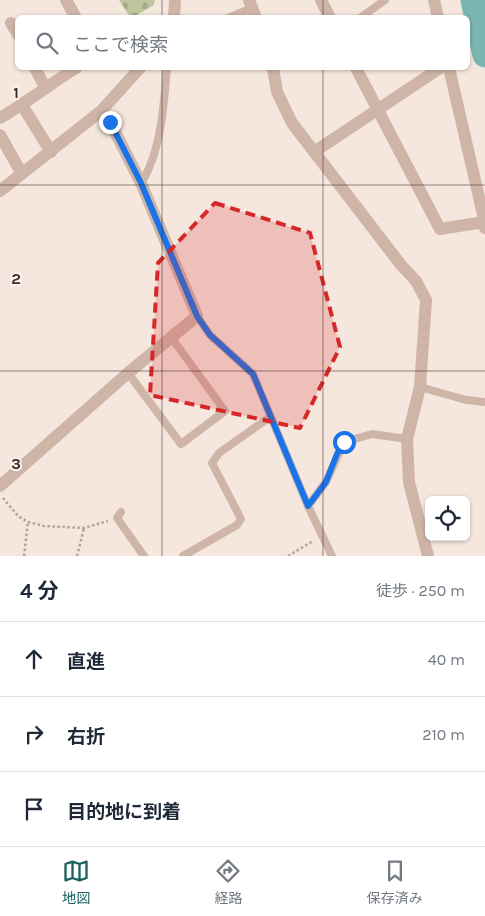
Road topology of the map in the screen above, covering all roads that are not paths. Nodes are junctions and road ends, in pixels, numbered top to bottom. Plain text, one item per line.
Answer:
1 (66, 0) edge
2 (175, 0) edge
3 (321, 0) edge
4 (386, 0) edge
5 (434, 0) edge
6 (253, 2) edge
7 (74, 15) edge
8 (174, 15) edge
9 (235, 15) edge
10 (255, 15) edge
11 (328, 15) edge
12 (364, 15) edge
13 (437, 15) edge
14 (10, 22) dead end
15 (15, 31) edge
16 (36, 70) edge
17 (73, 70) edge
18 (138, 70) edge
19 (167, 70) edge
20 (273, 70) edge
21 (357, 70) edge
22 (437, 70) edge
23 (449, 70) edge
24 (45, 87) junction
25 (22, 105) junction
26 (377, 110) junction
27 (0, 118) edge
28 (110, 122) dead end
29 (0, 135) edge
30 (51, 152) junction
31 (314, 152) junction
32 (22, 174) junction
33 (141, 183) junction
34 (0, 191) edge
35 (484, 225) edge
36 (197, 316) junction
37 (171, 337) junction
38 (128, 373) junction
39 (420, 387) junction
40 (485, 402) edge
41 (270, 416) junction
42 (407, 440) junction
43 (0, 486) edge
44 (308, 506) junction
45 (119, 515) road end
46 (144, 556) edge
47 (183, 556) edge
48 (332, 556) edge
49 (428, 556) edge

1 - 7 street
2 - 8 street
3 - 11 street
4 - 12 lane
5 - 13 street
6 - 9 lane
6 - 10 street
14 - 15 street
16 - 24 street
17 - 24 street
18 - 30 street
19 - 33 lane
20 - 31 street
21 - 26 street
22 - 26 street
23 - 35 street
24 - 25 street
25 - 27 street
25 - 30 street
26 - 31 street
26 - 35 street
28 - 33 street
29 - 32 street
30 - 32 street
31 - 39 street
32 - 34 street
33 - 36 street
36 - 37 street
36 - 41 lane
37 - 38 street
37 - 38 lane
38 - 43 street
39 - 40 lane
39 - 42 street
41 - 44 lane
41 - 47 lane
42 - 44 lane
42 - 49 street
44 - 48 lane
45 - 46 lane

